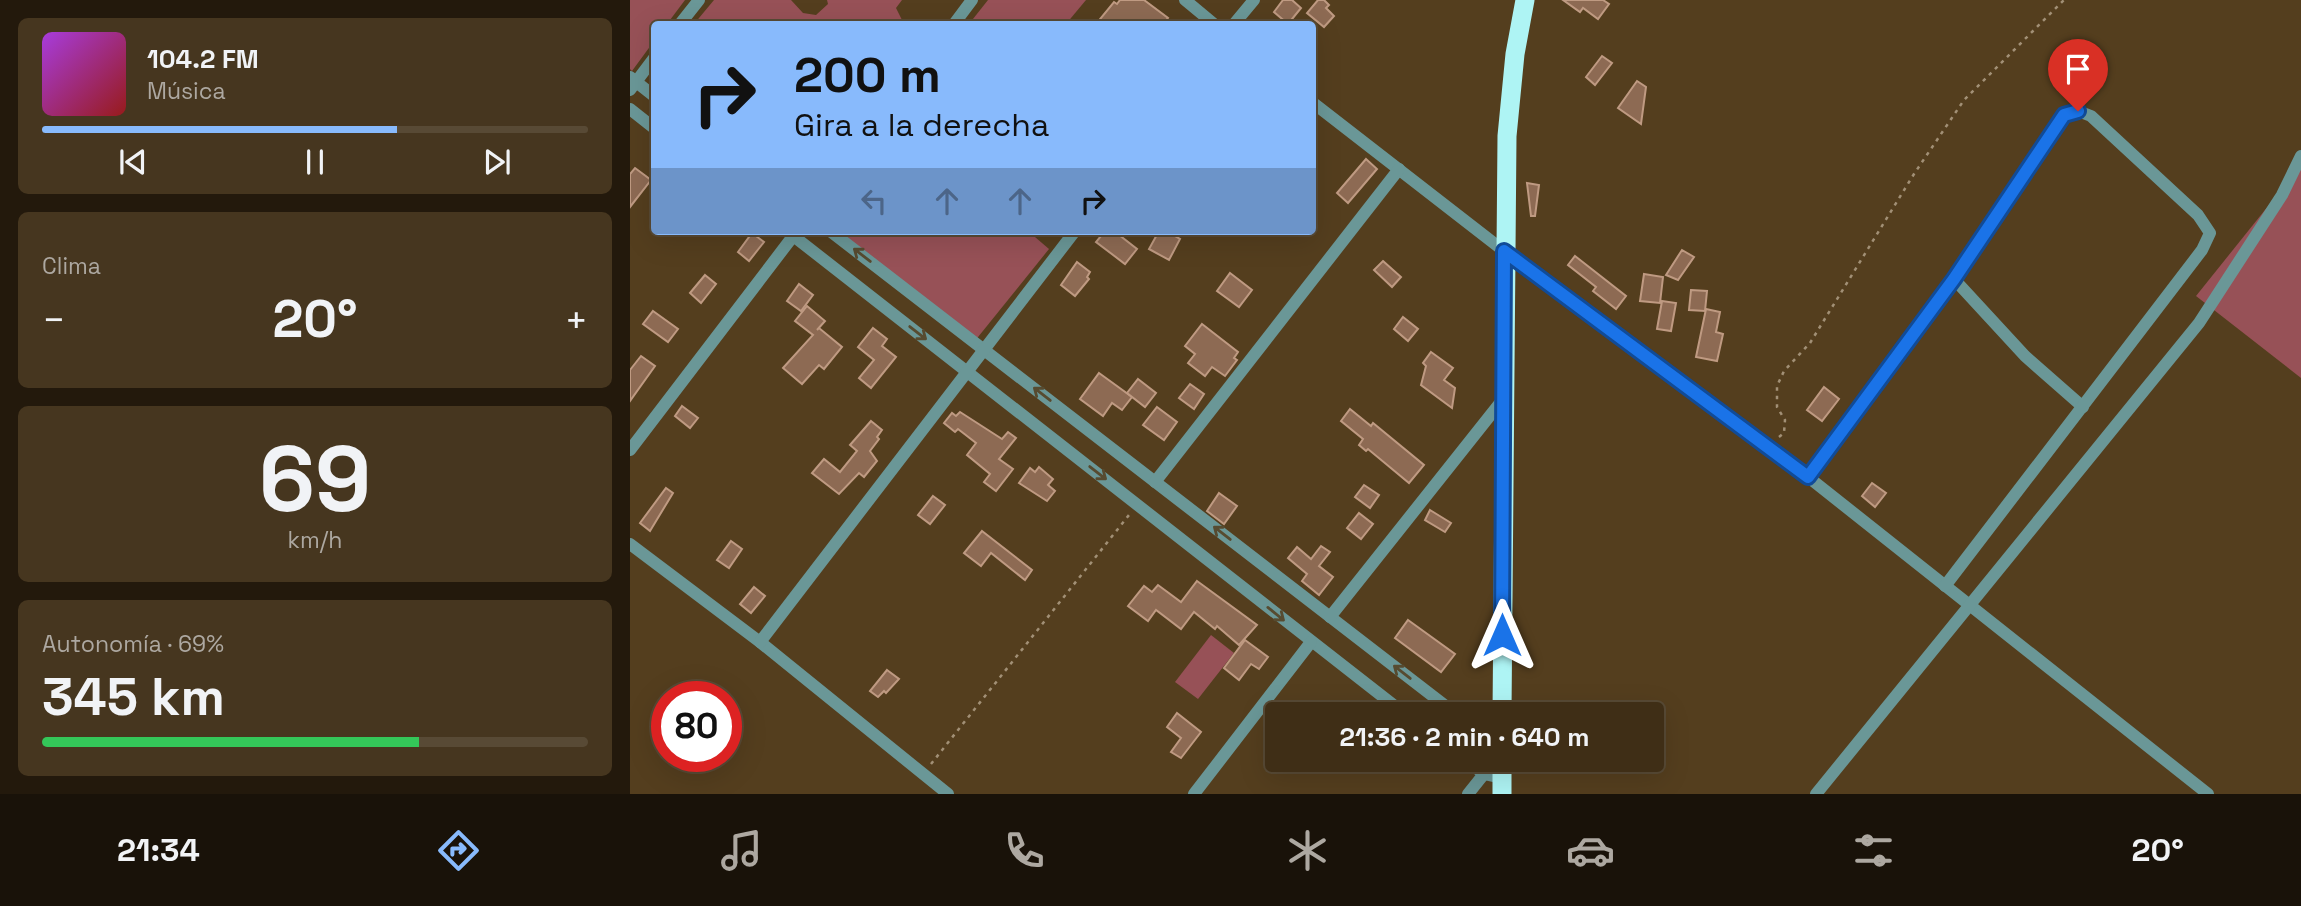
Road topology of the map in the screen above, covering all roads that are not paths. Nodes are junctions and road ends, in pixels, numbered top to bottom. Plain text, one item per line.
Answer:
1 (699, 0) edge
2 (972, 0) edge
3 (1185, 0) edge
4 (1254, 0) edge
5 (1525, 0) edge
6 (682, 21) edge
7 (956, 21) edge
8 (1210, 21) edge
9 (1236, 21) edge
10 (651, 61) edge
11 (632, 83) edge
12 (651, 94) edge
13 (1316, 105) edge
14 (630, 109) edge
15 (651, 126) edge
16 (2301, 156) edge
17 (1399, 169) junction
18 (791, 235) edge
19 (795, 235) edge
20 (835, 235) edge
21 (1072, 235) edge
22 (1504, 251) junction
23 (1954, 279) junction
24 (983, 349) junction
25 (967, 371) junction
26 (1504, 398) junction
27 (2082, 407) junction
28 (630, 450) edge
29 (1808, 477) junction
30 (1155, 482) junction
31 (630, 544) edge
32 (1945, 586) junction
33 (1969, 605) junction
34 (1330, 617) junction
35 (760, 642) junction
36 (1311, 642) junction
37 (1389, 702) edge
38 (1440, 702) edge
39 (1502, 702) edge
40 (1497, 776) edge
41 (948, 794) edge
42 (1195, 794) edge
43 (1468, 794) edge
44 (1816, 794) edge
45 (2208, 794) edge

1 - 6 street
2 - 7 street
3 - 8 street
4 - 9 street
5 - 22 highway
10 - 11 street
11 - 12 street
13 - 17 street
14 - 15 street
16 - 33 street
17 - 22 street
17 - 30 street
18 - 28 street
19 -> 25 street
24 -> 20 street
21 - 24 street
22 - 26 highway
22 - 29 street
23 - 27 street
23 - 27 street
23 - 29 street
24 - 25 street
30 -> 24 street
25 - 35 street
25 -> 36 street
26 - 34 street
26 - 39 highway
27 - 32 street
29 - 32 street
34 -> 30 street
31 - 35 street
32 - 33 street
33 - 44 street
33 - 45 street
38 -> 34 street
35 - 41 street
36 - 37 street
36 - 42 street
40 - 43 street

